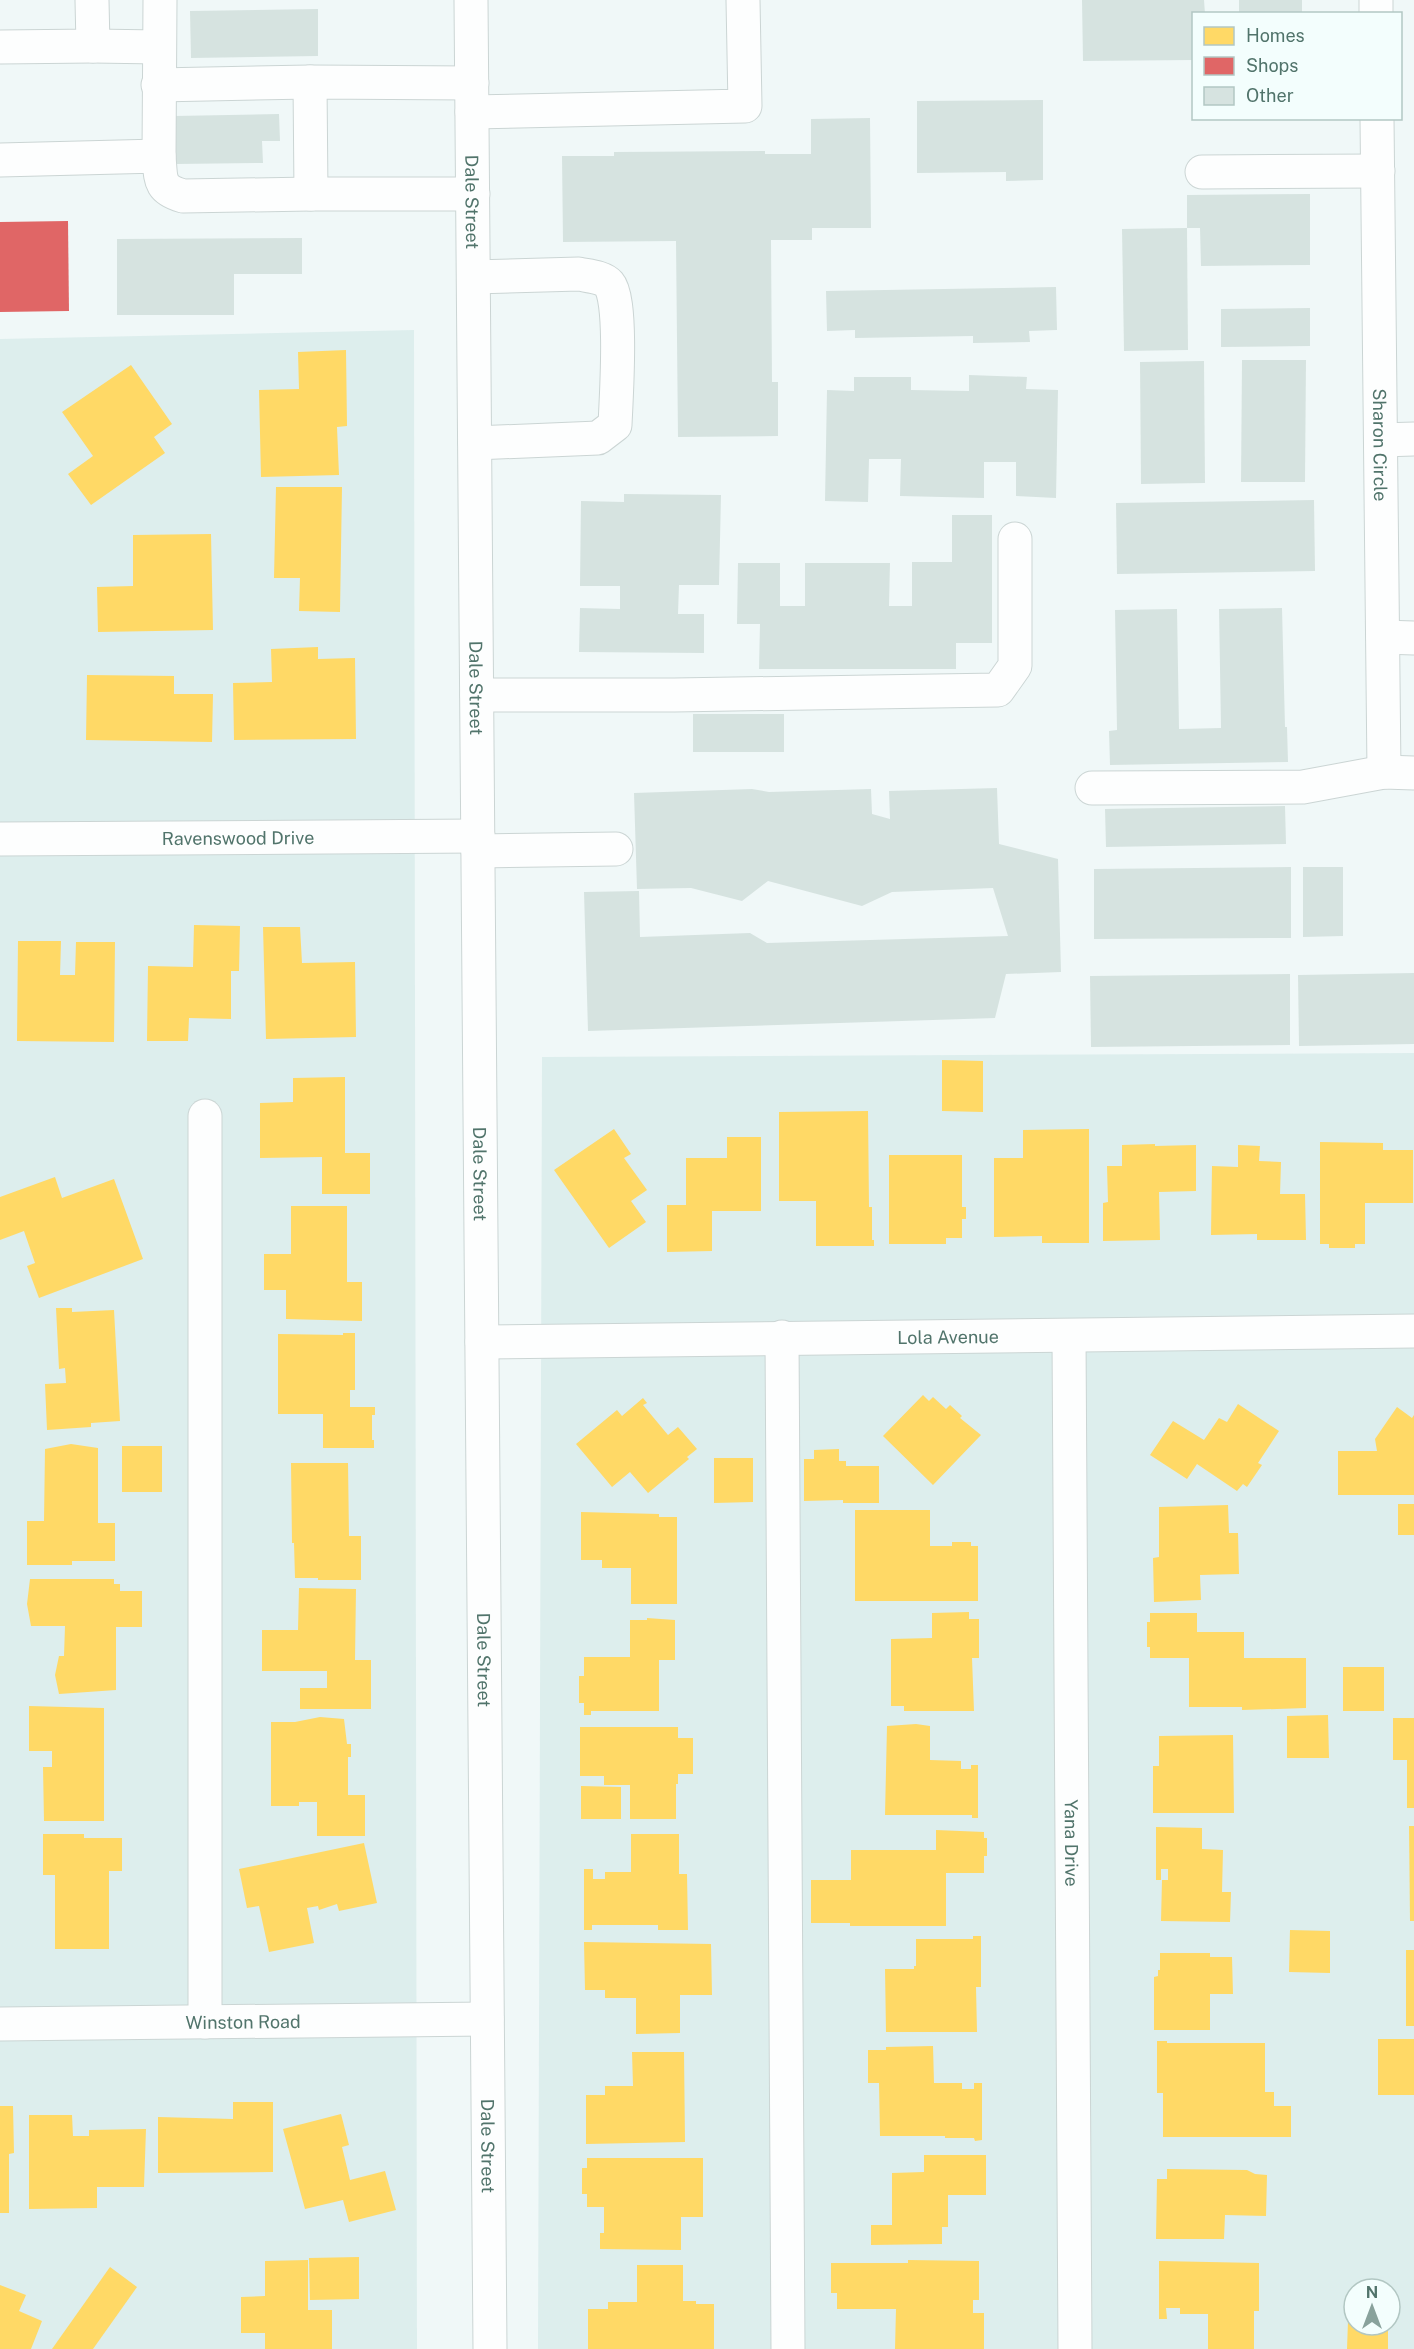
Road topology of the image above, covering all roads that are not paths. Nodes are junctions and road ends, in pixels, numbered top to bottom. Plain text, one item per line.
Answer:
1 (92, 0) edge
2 (160, 0) edge
3 (471, 0) edge
4 (743, 0) edge
5 (93, 46) junction
6 (0, 47) edge
7 (159, 47) junction
8 (310, 82) junction
9 (158, 85) junction
10 (472, 97) junction
11 (1377, 120) edge
12 (159, 156) junction
13 (0, 160) edge
14 (1378, 171) junction
15 (1202, 172) dead end
16 (311, 194) junction
17 (473, 194) junction
18 (474, 277) junction
19 (1414, 439) edge
20 (1381, 440) junction
21 (475, 443) junction
22 (1015, 539) dead end
23 (1399, 637) edge
24 (477, 695) junction
25 (1399, 772) edge
26 (1092, 788) dead end
27 (0, 839) edge
28 (478, 844) junction
29 (616, 849) dead end
30 (205, 1116) dead end
31 (1414, 1330) edge
32 (1070, 1336) junction
33 (782, 1337) junction
34 (482, 1342) junction
35 (488, 2019) junction
36 (205, 2022) junction
37 (0, 2024) edge
38 (490, 2349) edge
39 (788, 2349) edge
40 (1075, 2349) edge

1 - 5 street
2 - 7 street
3 - 10 street, Dale Street
4 - 10 street
5 - 6 street
5 - 7 street
7 - 9 street
8 - 9 street
8 - 10 street
8 - 16 street
9 - 12 street
10 - 17 street, Dale Street
11 - 14 street, Sharon Circle
12 - 13 street
12 - 16 street
14 - 15 street
14 - 20 street, Sharon Circle
16 - 17 street
17 - 18 street, Dale Street
18 - 21 street, Dale Street
18 - 21 street
19 - 20 street
20 - 23 street, Sharon Circle
21 - 24 street, Dale Street
22 - 24 street
23 - 25 street, Sharon Circle
24 - 28 street, Dale Street
25 - 26 street
27 - 28 street, Ravenswood Drive
28 - 29 street, Ravenswood Drive
28 - 34 street, Dale Street
30 - 36 street
31 - 32 street, Lola Avenue
32 - 33 street, Lola Avenue
32 - 40 street, Yana Drive
33 - 34 street, Lola Avenue
33 - 39 street
34 - 35 street, Dale Street
35 - 36 street, Winston Road
35 - 38 street, Dale Street
36 - 37 street, Winston Road

